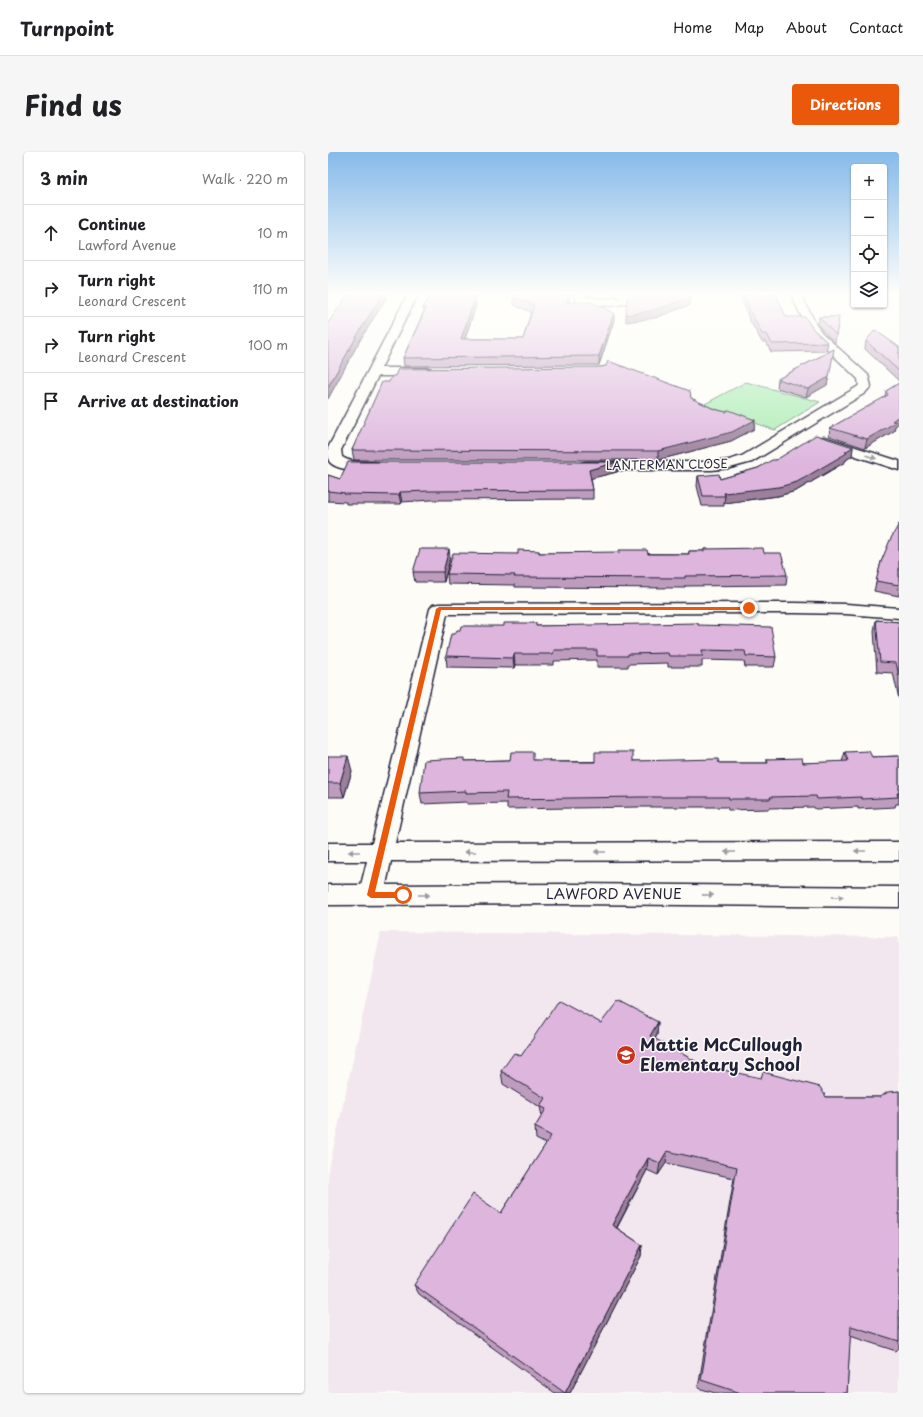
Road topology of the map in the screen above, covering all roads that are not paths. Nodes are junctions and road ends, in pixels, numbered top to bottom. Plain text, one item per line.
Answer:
1 (385, 350) edge
2 (834, 350) edge
3 (374, 372) junction
4 (437, 372) edge
5 (809, 422) junction
6 (825, 427) dead end
7 (794, 431) junction
8 (389, 466) edge
9 (572, 466) edge
10 (899, 466) edge
11 (899, 613) edge
12 (899, 851) edge
13 (328, 852) edge
14 (381, 852) junction
15 (328, 895) edge
16 (371, 895) junction
17 (899, 897) edge

1 - 3 street
2 - 5 street, LANTERMAN CLOSE
3 - 4 street
3 - 8 street
5 - 6 street
5 - 7 street, LANTERMAN CLOSE
7 - 9 street, LANTERMAN CLOSE
7 -> 10 street
11 - 14 street
12 -> 14 street
14 -> 13 street
14 - 16 street
15 - 16 street, LAWFORD AVENUE
16 -> 17 street, LAWFORD AVENUE

